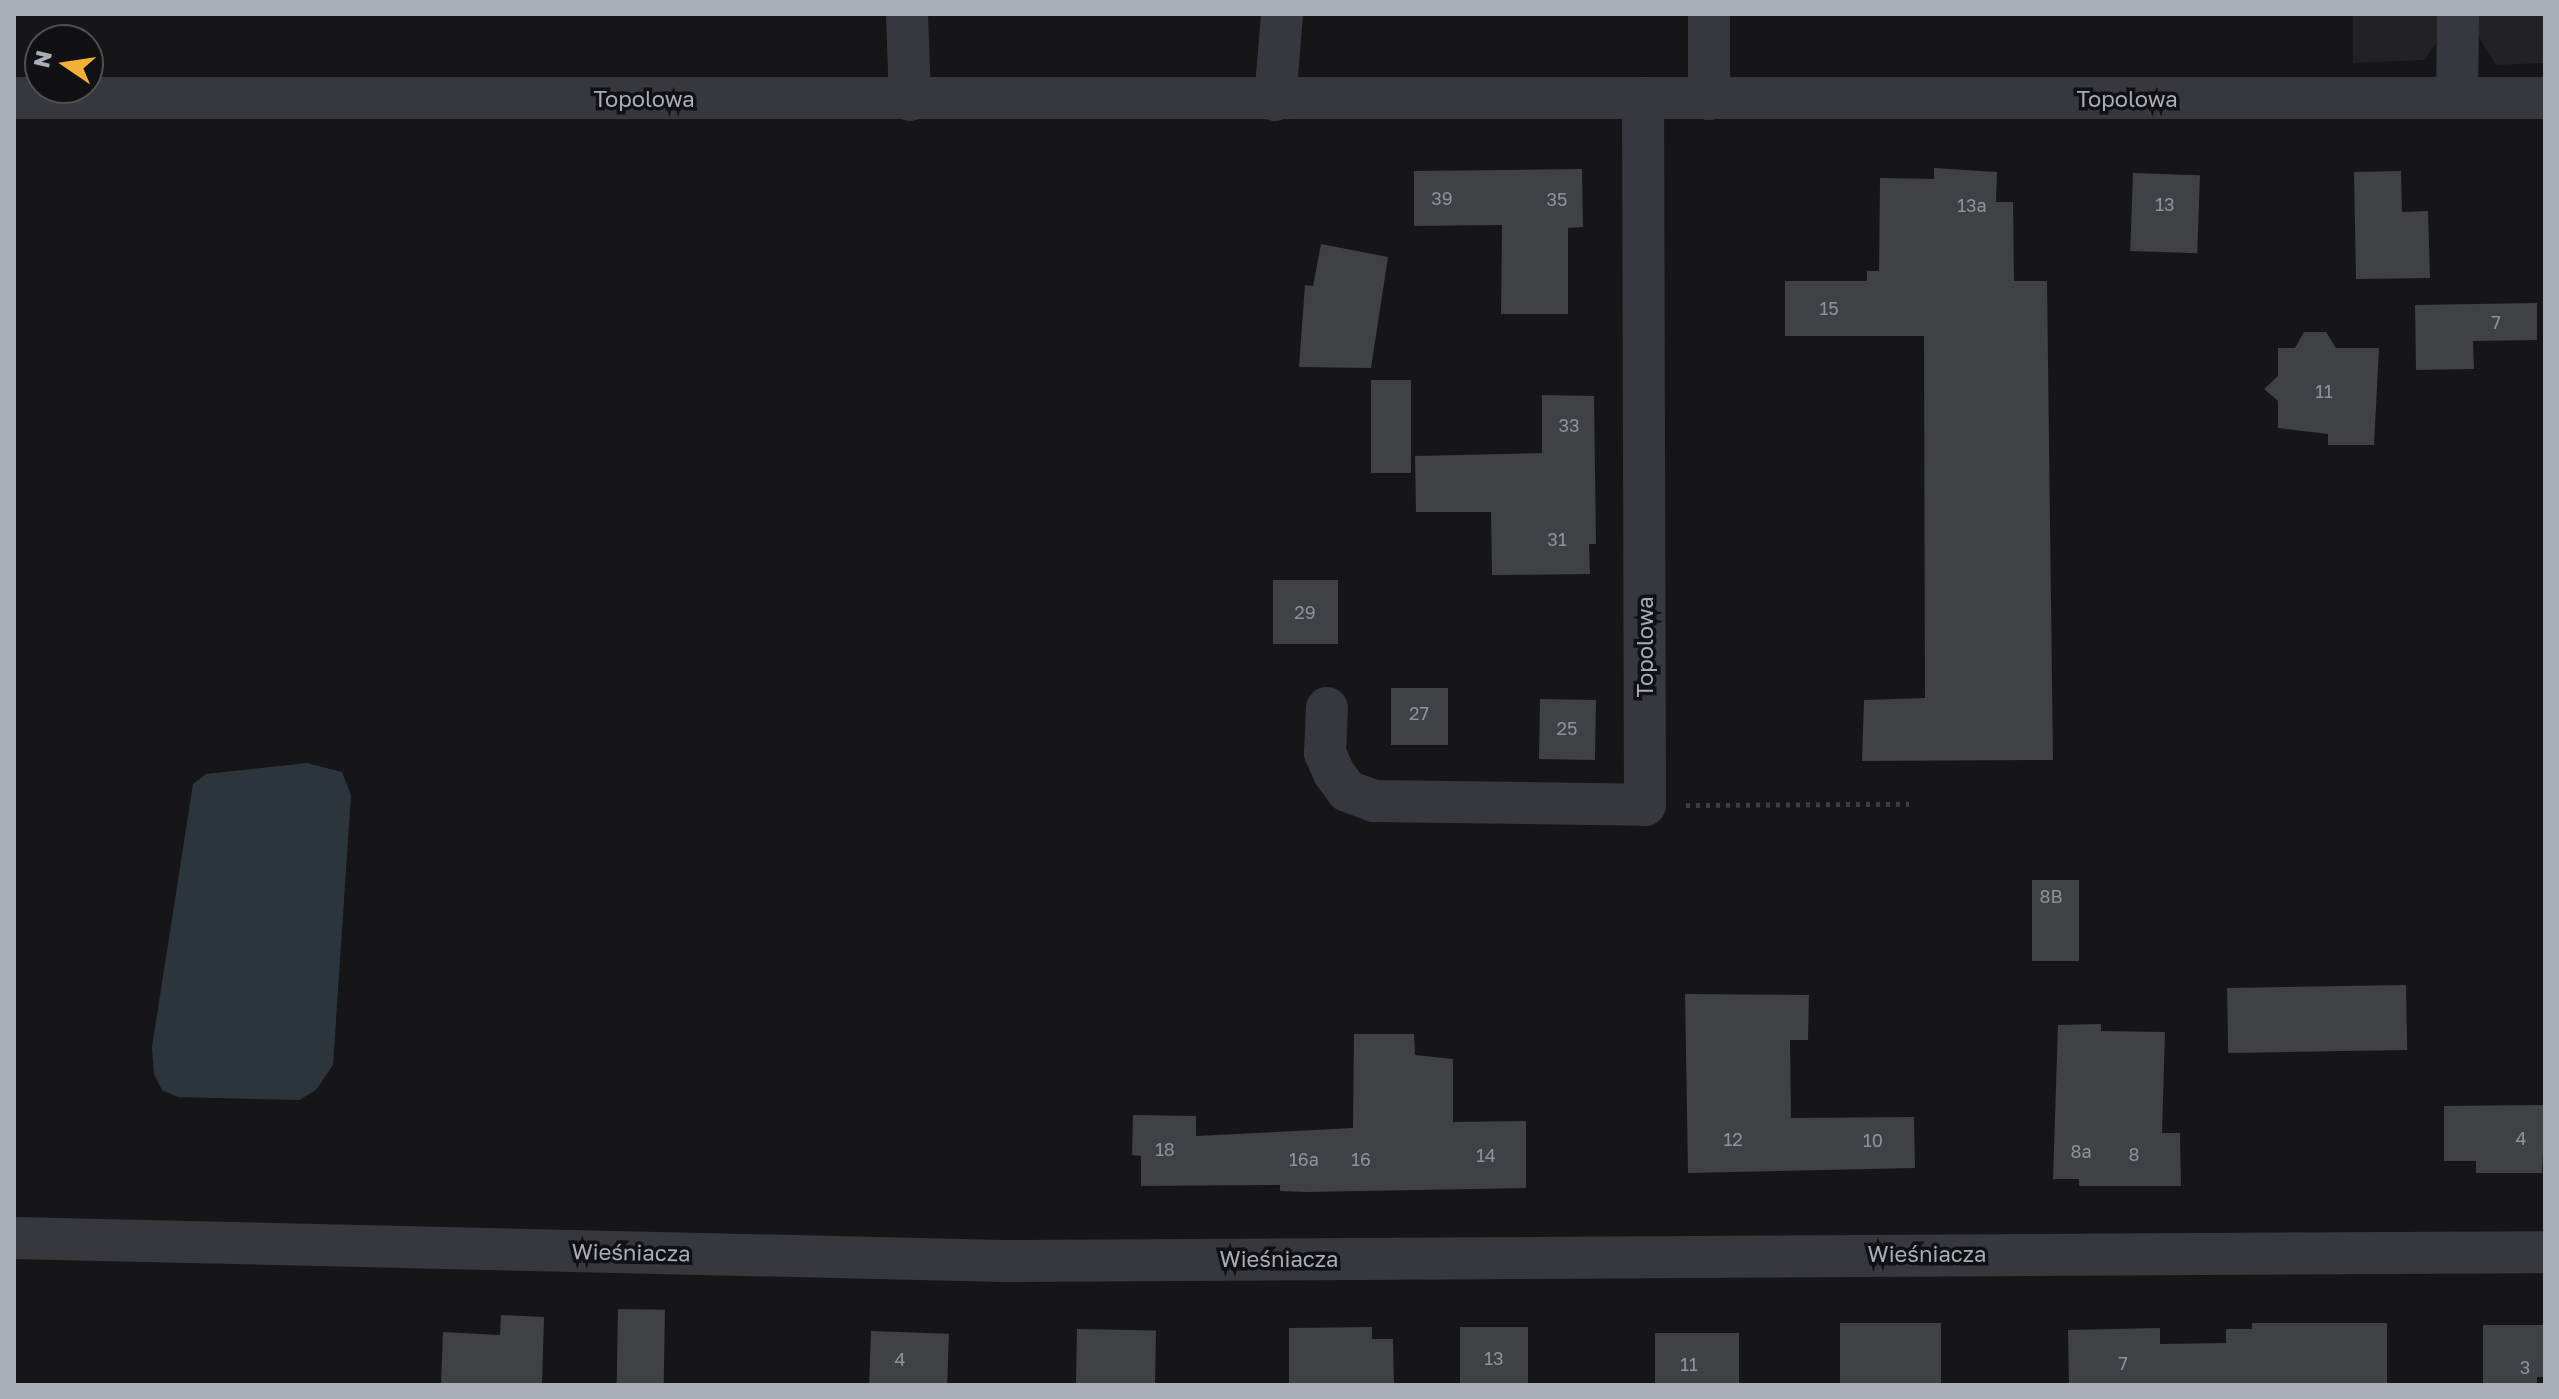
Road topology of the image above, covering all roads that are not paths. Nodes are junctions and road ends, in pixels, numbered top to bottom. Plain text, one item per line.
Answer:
1 (907, 14) edge
2 (1282, 14) edge
3 (1709, 14) edge
4 (2458, 14) edge
5 (14, 98) edge
6 (2457, 98) junction
7 (2545, 98) edge
8 (1643, 99) junction
9 (1709, 99) junction
10 (910, 100) junction
11 (1275, 100) junction
12 (1327, 708) dead end
13 (14, 1238) edge
14 (2545, 1252) edge

1 - 10 street
2 - 11 street
3 - 9 street
4 - 6 street
5 - 10 street, Topolowa
6 - 7 street, Topolowa
6 - 9 street, Topolowa
8 - 9 street, Topolowa
8 - 11 street, Topolowa
8 - 12 street, Topolowa
10 - 11 street, Topolowa
13 - 14 street, Wieśniacza

